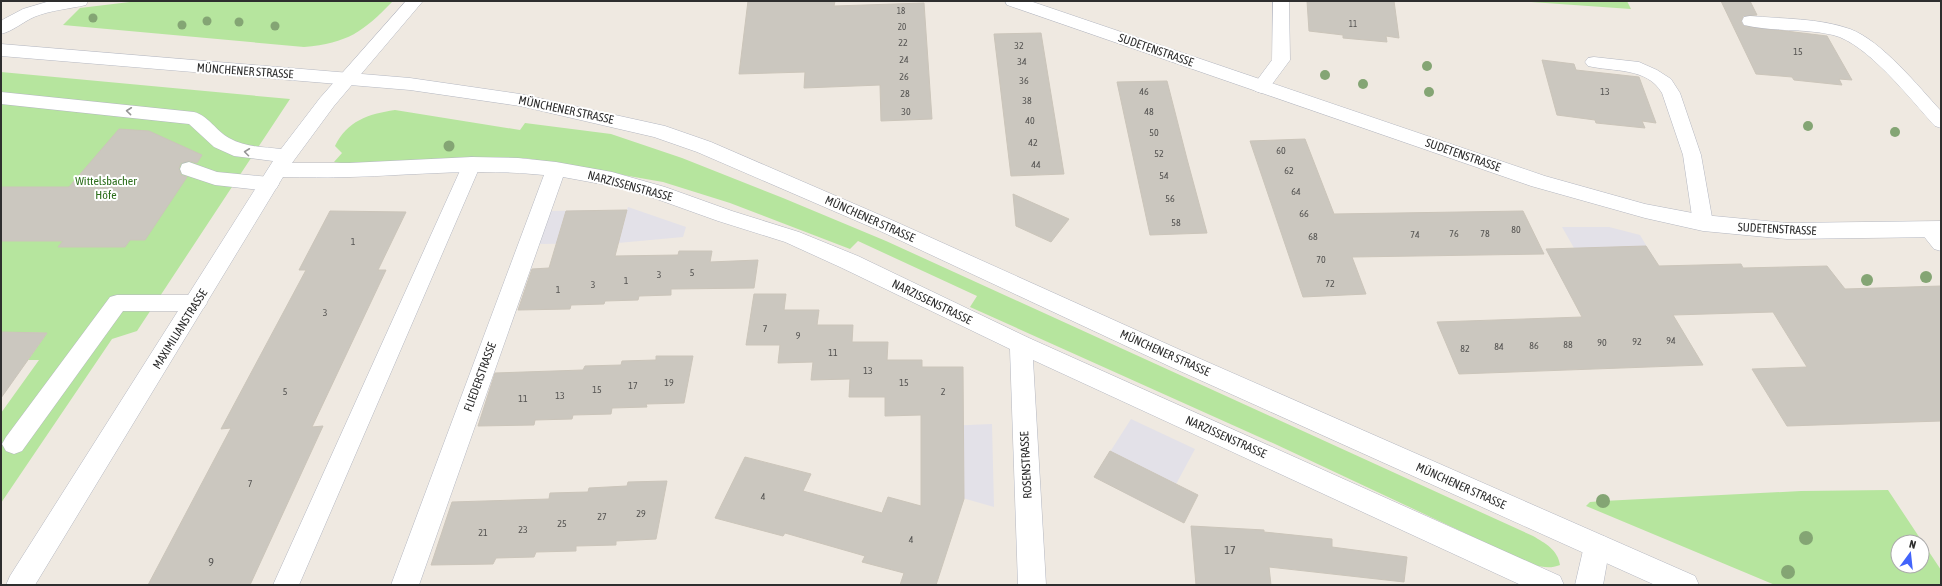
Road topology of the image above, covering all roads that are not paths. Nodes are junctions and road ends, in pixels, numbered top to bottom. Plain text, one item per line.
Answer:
1 (80, 1) edge
2 (415, 1) edge
3 (1013, 1) edge
4 (1281, 1) edge
5 (1750, 21) dead end
6 (1, 29) edge
7 (1, 50) edge
8 (1594, 62) dead end
9 (348, 78) junction
10 (1262, 87) junction
11 (1, 98) edge
12 (1941, 122) edge
13 (472, 164) junction
14 (189, 169) dead end
15 (556, 169) junction
16 (277, 170) junction
17 (1703, 223) junction
18 (1937, 234) edge
19 (196, 302) junction
20 (1021, 344) junction
21 (14, 444) dead end
22 (1598, 546) junction
23 (20, 585) edge
24 (286, 585) edge
25 (406, 585) edge
26 (1032, 585) edge
27 (1550, 585) edge
28 (1589, 585) edge
29 (1685, 585) edge

1 - 6 street
2 - 9 street, MAXIMILIANSTRASSE
3 - 10 street, SUDETENSTRASSE
4 - 10 lane
5 - 12 lane
7 - 9 street, MÜNCHENER STRASSE
8 - 17 lane
9 - 16 street, MAXIMILIANSTRASSE
9 - 22 street, MÜNCHENER STRASSE
10 - 17 street, SUDETENSTRASSE
16 -> 11 street
13 - 15 street, NARZISSENSTRASSE
13 - 16 street, NARZISSENSTRASSE
13 - 24 lane
14 - 16 lane
15 - 20 street, NARZISSENSTRASSE
15 - 25 street, FLIEDERSTRASSE
16 - 19 street, MAXIMILIANSTRASSE
17 - 18 street, SUDETENSTRASSE
19 - 21 lane
19 - 23 street, MAXIMILIANSTRASSE
20 - 26 street, ROSENSTRASSE
20 - 27 street, NARZISSENSTRASSE
22 - 28 street
22 - 29 street, MÜNCHENER STRASSE

